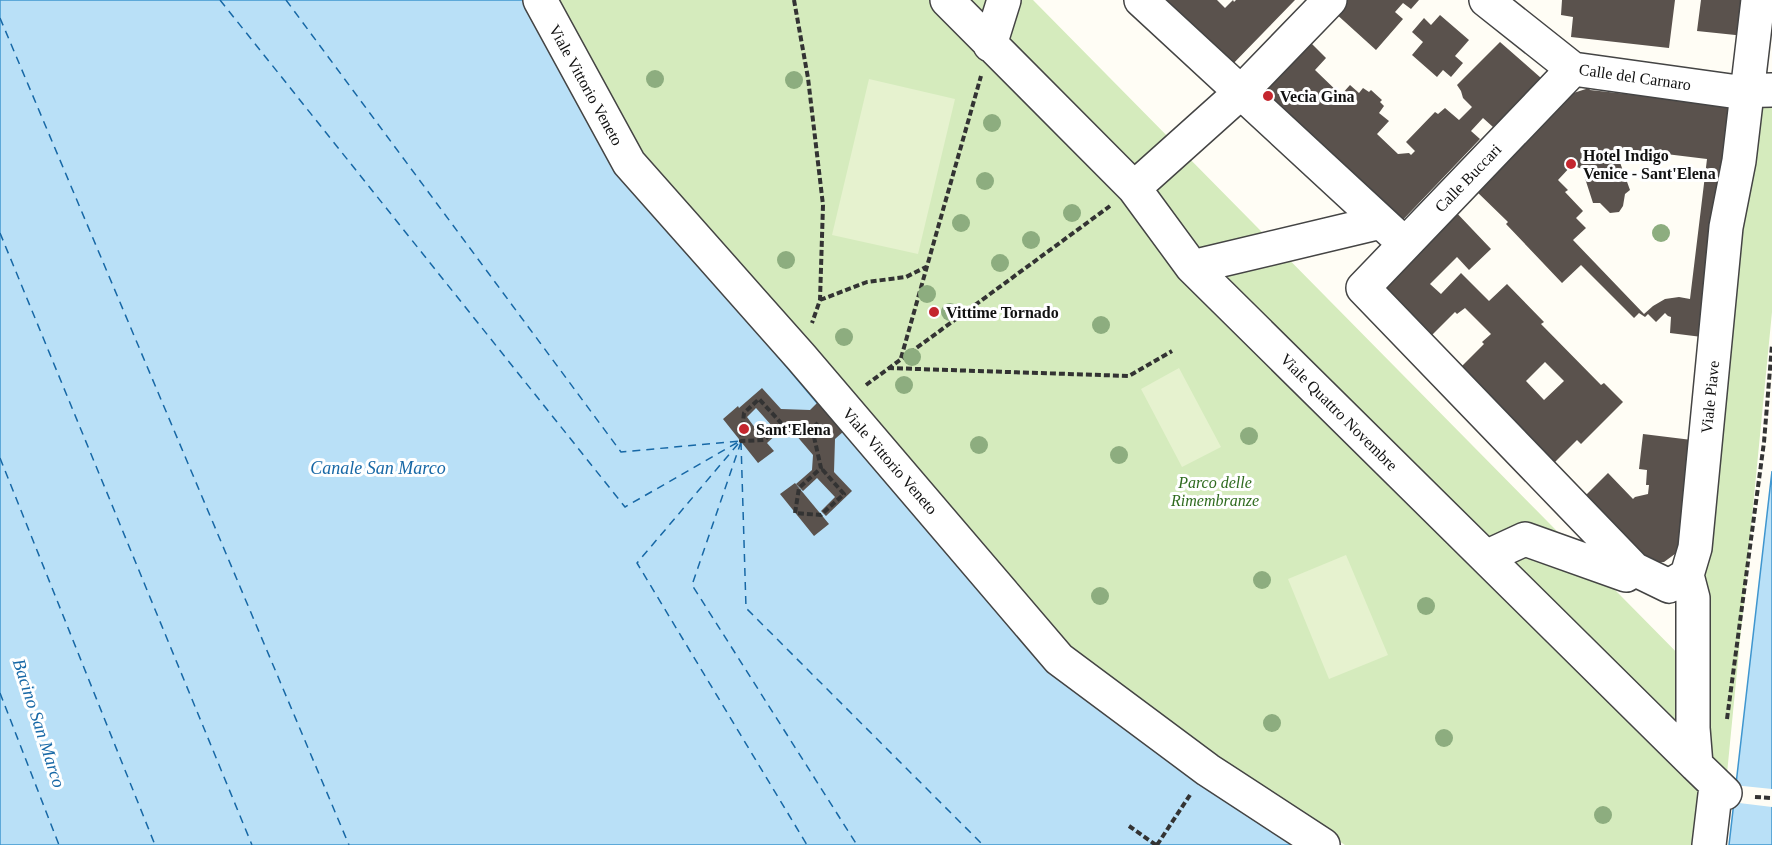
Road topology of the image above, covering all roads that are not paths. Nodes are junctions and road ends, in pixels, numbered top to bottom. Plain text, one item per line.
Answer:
1 (540, 0) edge
2 (946, 0) edge
3 (1004, 0) edge
4 (1141, 0) edge
5 (1330, 0) edge
6 (1486, 0) edge
7 (1758, 0) edge
8 (990, 45) junction
9 (1573, 69) junction
10 (1760, 90) edge
11 (1240, 93) junction
12 (1134, 188) junction
13 (1393, 233) junction
14 (1192, 267) junction
15 (1485, 557) junction
16 (1634, 569) junction
17 (1687, 575) junction
18 (1722, 785) junction
19 (1323, 845) edge
20 (1709, 845) edge

1 - 19 street, Viale Vittorio Veneto
2 - 8 street, Viale Quattro Novembre
3 - 8 street
4 - 11 street
5 - 11 street
6 - 9 street, Calle del Carnaro
7 - 10 street, Viale Piave
8 - 12 street, Viale Quattro Novembre
9 - 10 street, Calle del Carnaro
9 - 13 street, Calle Buccari
10 - 17 street, Viale Piave
11 - 12 street
11 - 13 street
12 - 14 street, Viale Quattro Novembre
13 - 14 street
13 - 16 street, Calle Buccari
14 - 15 street, Viale Quattro Novembre
15 - 16 street
15 - 18 street, Viale Quattro Novembre
16 - 17 street
17 - 18 street, Viale Piave
18 - 20 street, Viale Piave

